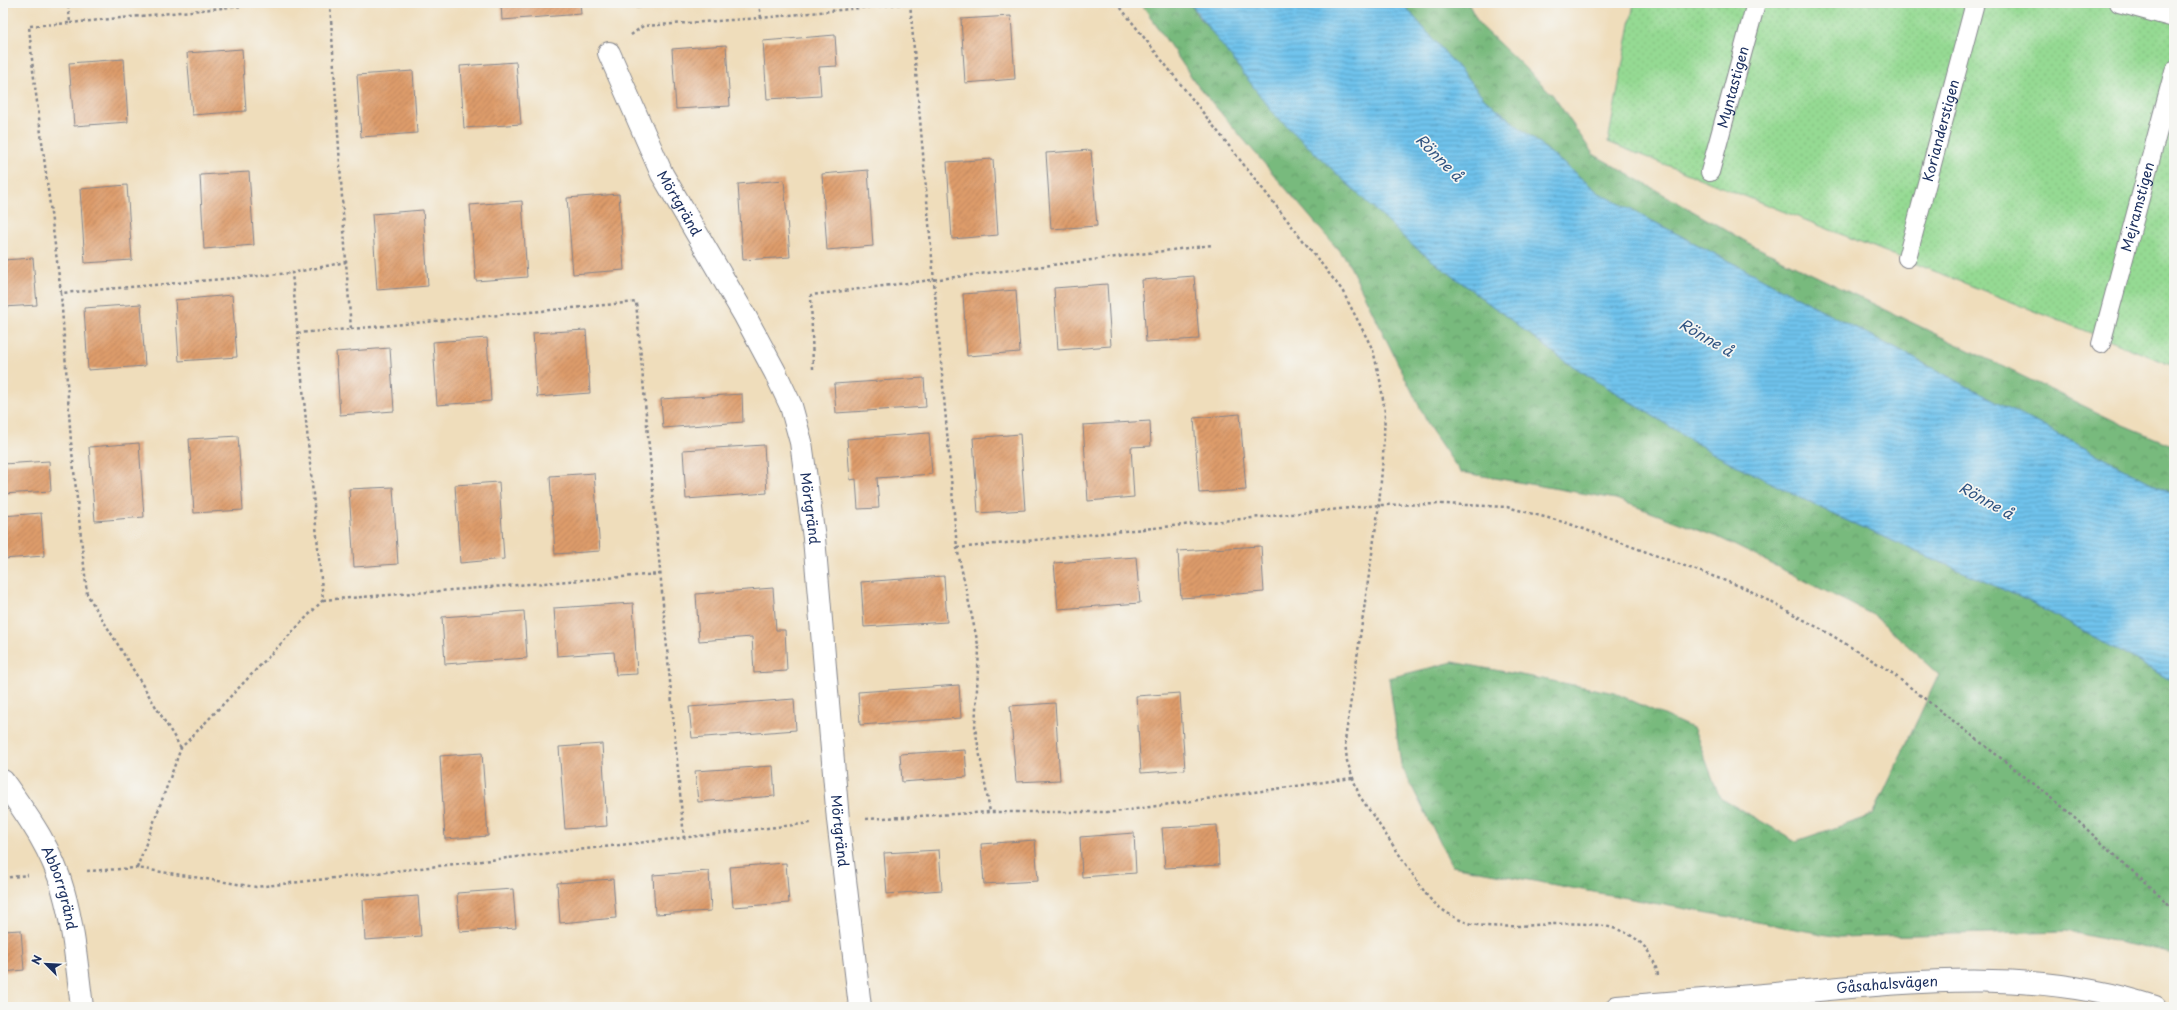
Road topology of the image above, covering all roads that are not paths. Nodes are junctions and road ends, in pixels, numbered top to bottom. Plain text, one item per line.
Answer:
1 (1756, 3) edge
2 (1975, 3) edge
3 (2119, 3) edge
4 (2174, 18) edge
5 (609, 53) road end
6 (2174, 71) edge
7 (1710, 172) dead end
8 (1907, 258) dead end
9 (2101, 344) dead end
10 (3, 781) edge
11 (82, 1007) edge
12 (860, 1007) edge
13 (1617, 1007) edge
14 (2155, 1007) edge

1 - 7 lane, Myntastigen
2 - 8 lane, Korianderstigen
3 - 4 lane
5 - 12 street, Mörtgränd
6 - 9 lane, Mejramstigen
10 - 11 street, Abborrgränd
13 - 14 street, Gåsahalsvägen

